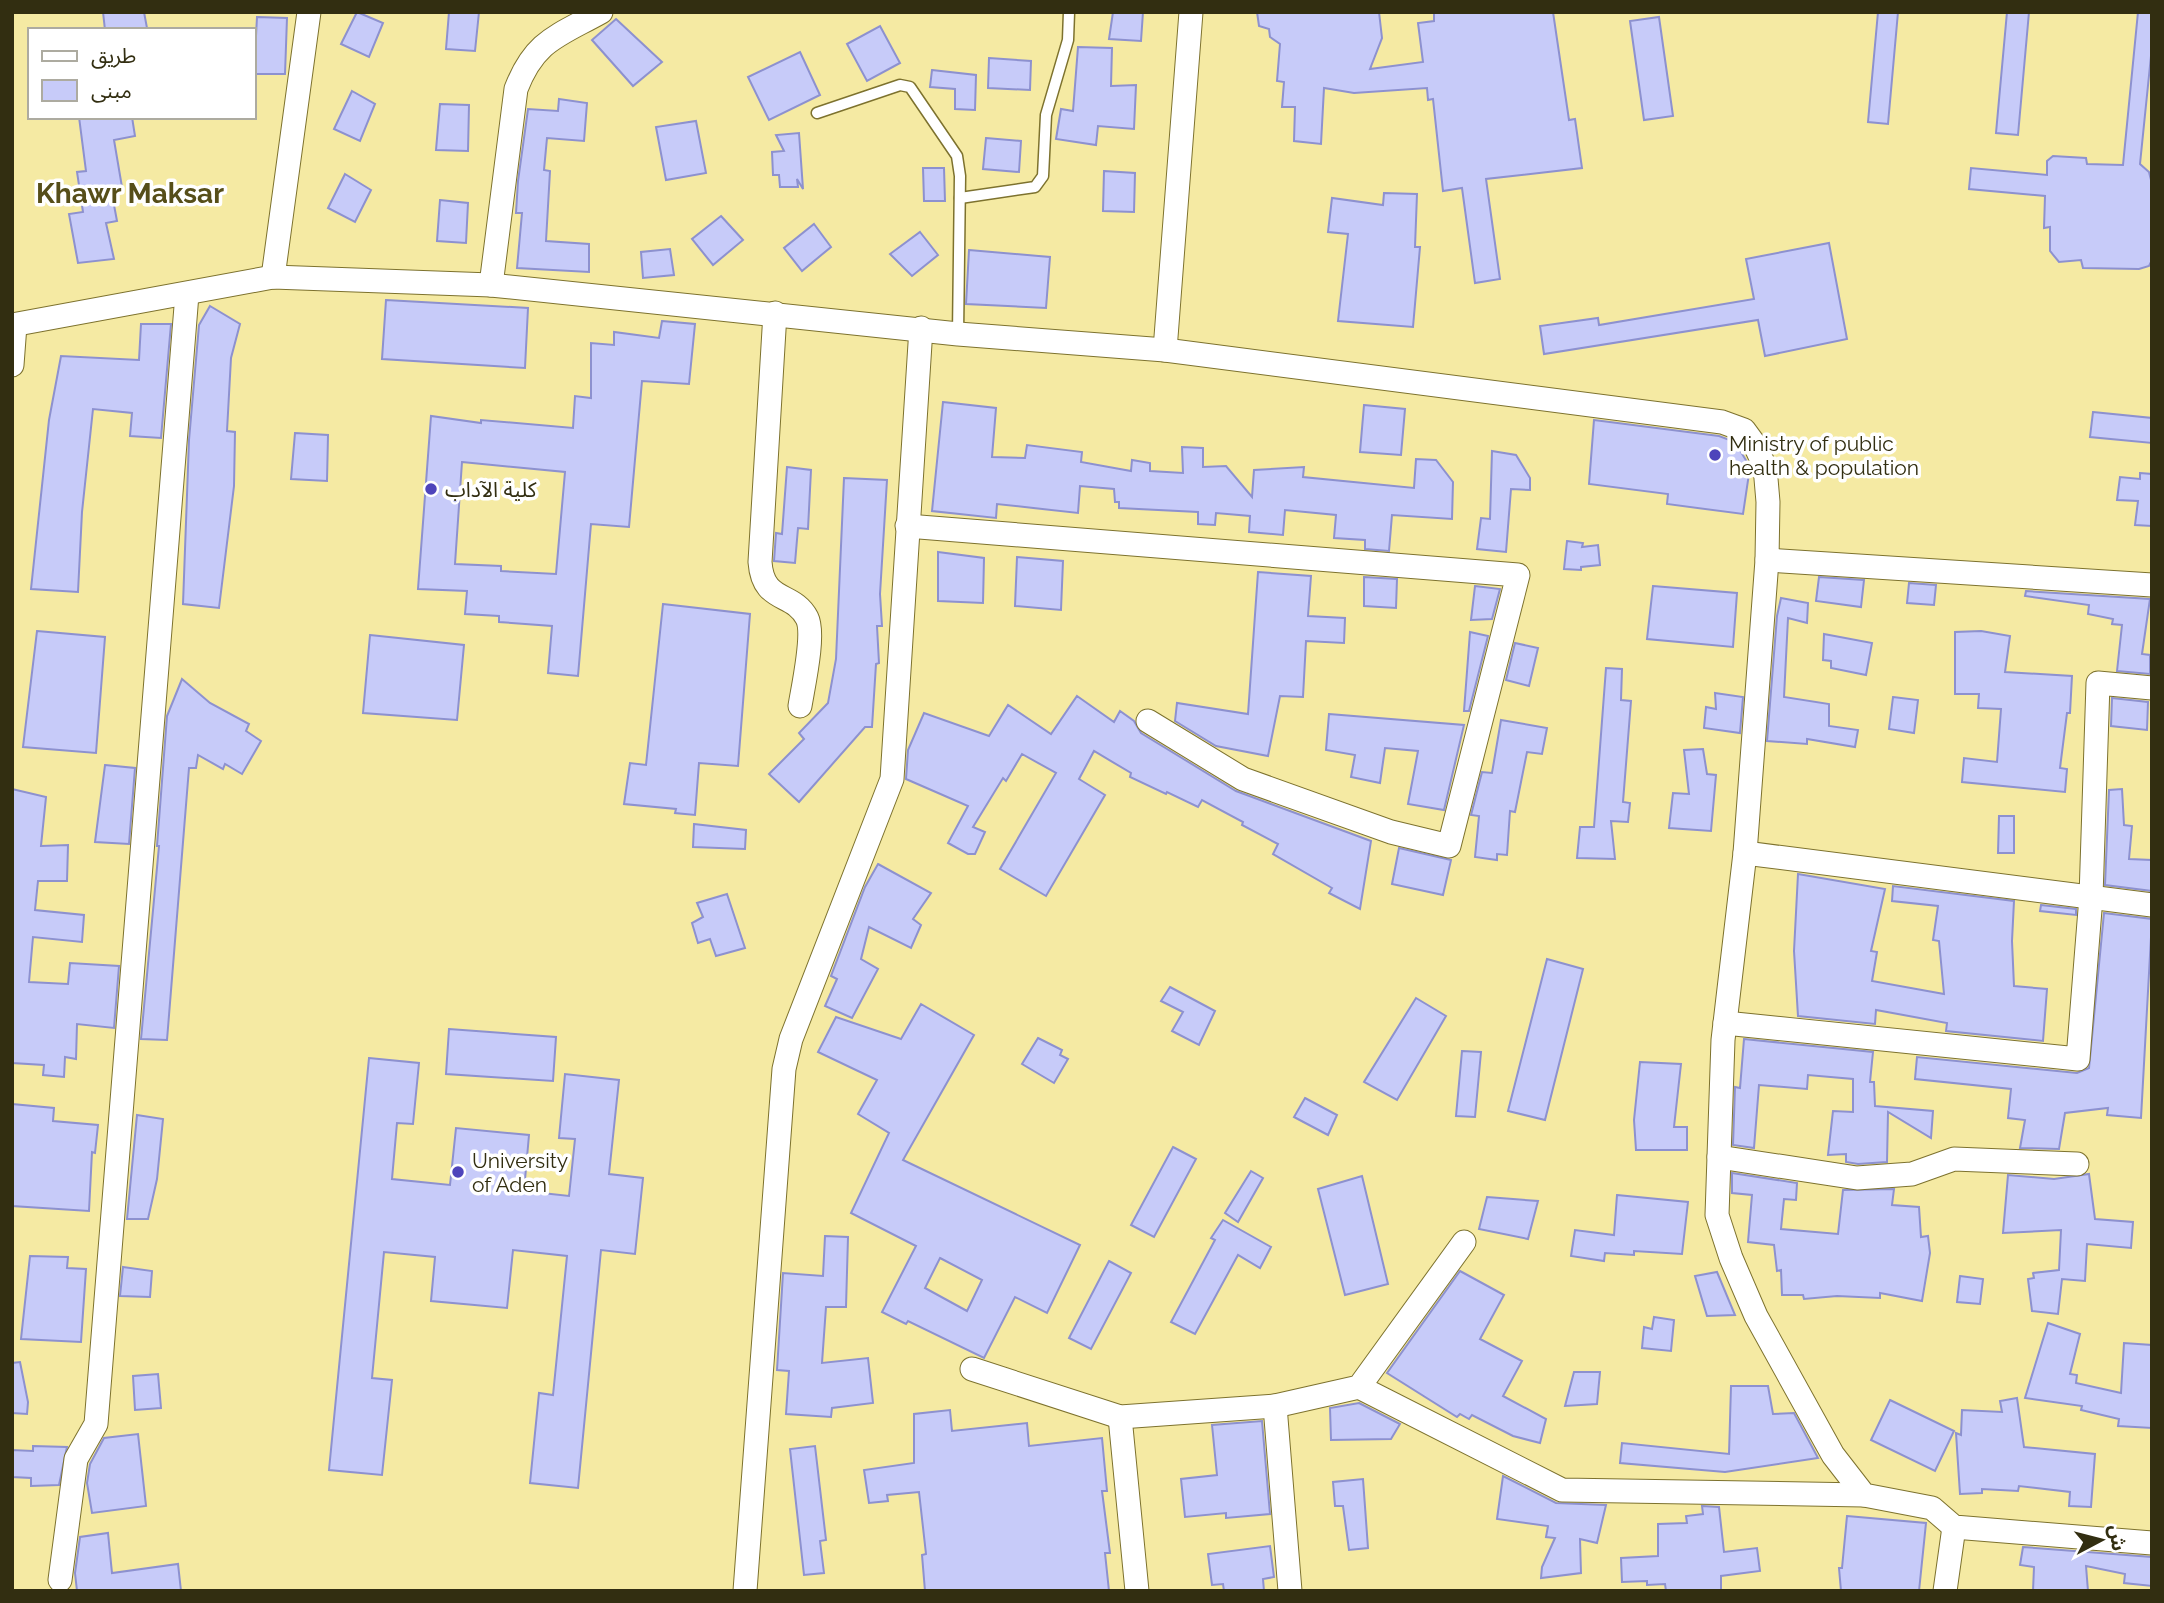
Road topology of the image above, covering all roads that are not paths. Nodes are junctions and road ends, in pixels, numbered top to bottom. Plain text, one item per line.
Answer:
1 (309, 12) edge
2 (601, 12) edge
3 (1069, 12) edge
4 (1191, 12) edge
5 (817, 113) dead end
6 (960, 198) junction
7 (273, 276) junction
8 (491, 285) junction
9 (187, 294) junction
10 (775, 313) junction
11 (14, 325) edge
12 (921, 328) junction
13 (958, 334) junction
14 (1165, 350) junction
15 (12, 365) edge
16 (907, 526) junction
17 (1767, 560) junction
18 (2152, 585) edge
19 (2152, 688) edge
20 (800, 706) dead end
21 (1148, 722) dead end
22 (1745, 853) junction
23 (2091, 897) junction
24 (2152, 905) edge
25 (1725, 1023) junction
26 (1718, 1157) junction
27 (2077, 1164) dead end
28 (1464, 1242) dead end
29 (972, 1369) dead end
30 (1359, 1387) junction
31 (1275, 1406) junction
32 (1120, 1416) junction
33 (1864, 1495) junction
34 (1954, 1527) junction
35 (2152, 1543) edge
36 (60, 1580) dead end
37 (745, 1591) edge
38 (1138, 1591) edge
39 (1290, 1591) edge
40 (1945, 1591) edge

1 - 7 street
2 - 8 street
3 - 6 lane
4 - 14 street
5 - 6 lane
6 - 13 lane
7 - 8 street
7 - 9 street
8 - 10 street
9 - 11 street
9 - 36 street
10 - 12 street
10 - 20 street
11 - 15 street
12 - 13 street
12 - 16 street
13 - 14 street
14 - 17 street
16 - 21 street
16 - 37 street
17 - 18 street
17 - 22 street
19 - 23 street
22 - 23 street
22 - 25 street
23 - 24 street
23 - 25 street
25 - 26 street
26 - 27 street
26 - 33 street
28 - 30 street
29 - 32 street
30 - 31 street
30 - 33 street
31 - 32 street
31 - 39 street
32 - 38 street
33 - 34 street
34 - 35 street
34 - 40 street

